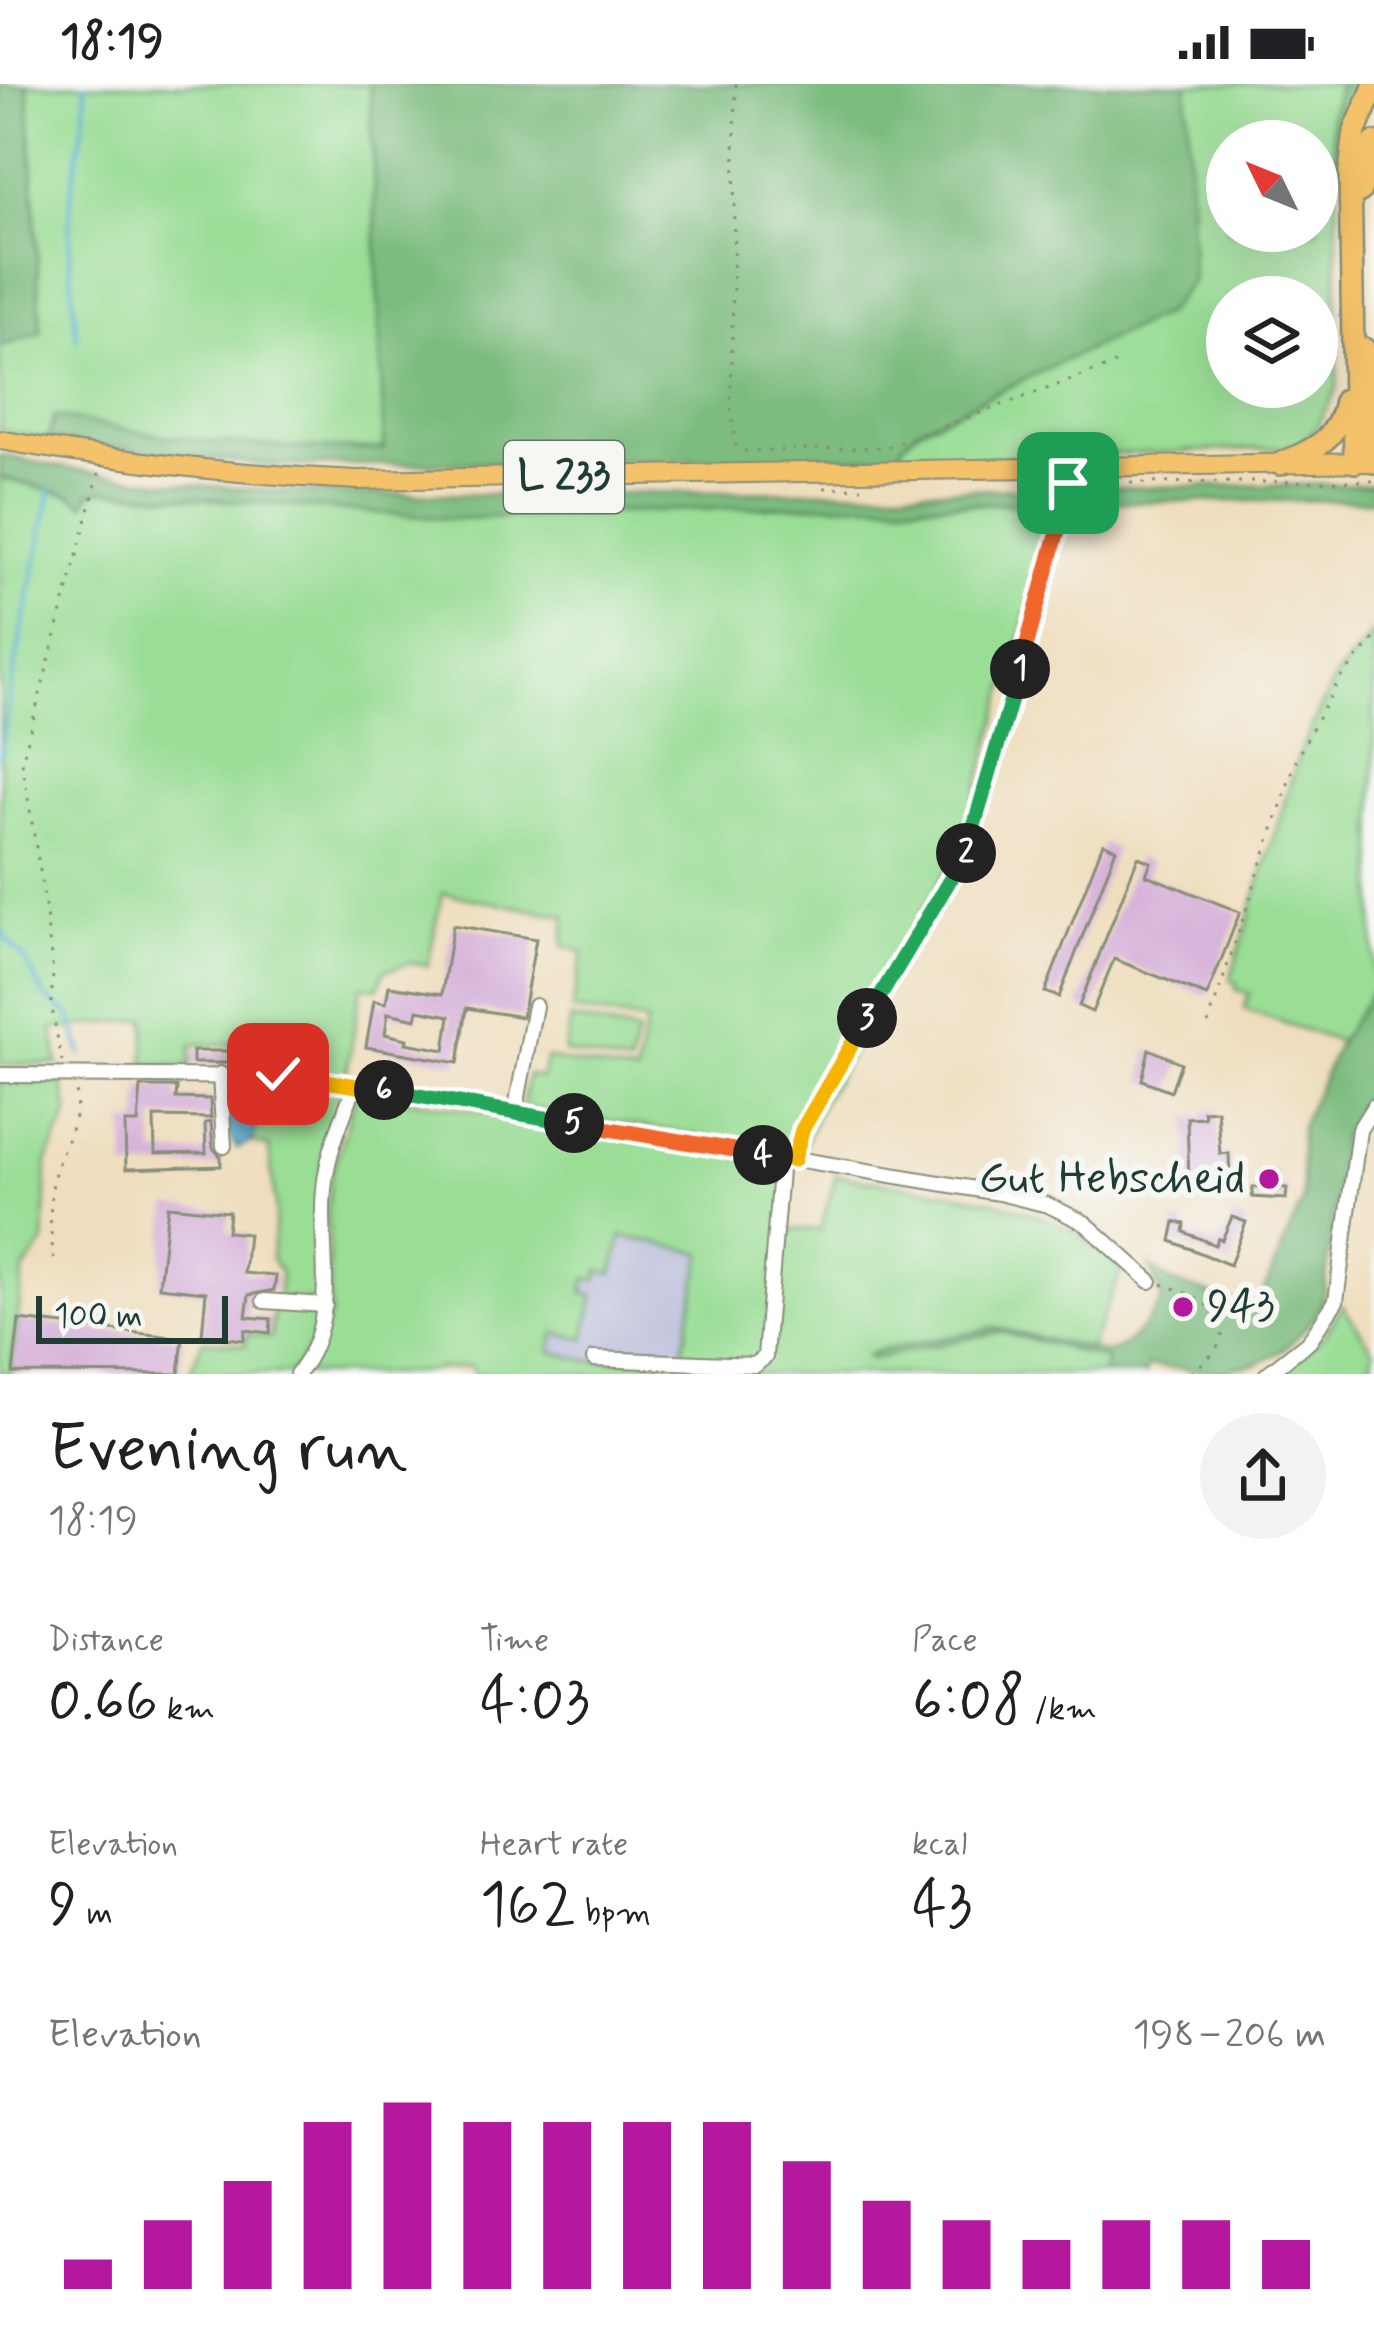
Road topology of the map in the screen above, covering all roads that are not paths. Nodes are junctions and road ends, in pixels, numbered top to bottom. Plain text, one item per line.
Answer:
1 (1374, 87) edge
2 (1374, 143) edge
3 (1352, 352) junction
4 (1372, 403) edge
5 (0, 440) edge
6 (1367, 462) edge
7 (1280, 464) junction
8 (535, 1006) dead end
9 (220, 1074) junction
10 (0, 1075) edge
11 (355, 1085) junction
12 (1374, 1106) edge
13 (515, 1113) junction
14 (224, 1146) dead end
15 (788, 1159) junction
16 (1150, 1281) road end
17 (264, 1300) dead end
18 (325, 1305) junction
19 (594, 1359) dead end
20 (297, 1374) edge
21 (1267, 1374) edge

1 - 3 highway
2 - 4 highway
3 - 6 highway
3 - 7 highway
4 - 6 highway
5 - 7 main road, L 233
6 - 7 main road, L 233
8 - 13 street
9 - 10 street
9 - 11 street
9 - 14 street
11 - 13 street
11 - 18 street
12 - 21 street
13 - 15 street
15 - 16 street
15 - 19 street
17 - 18 street
18 - 20 street

